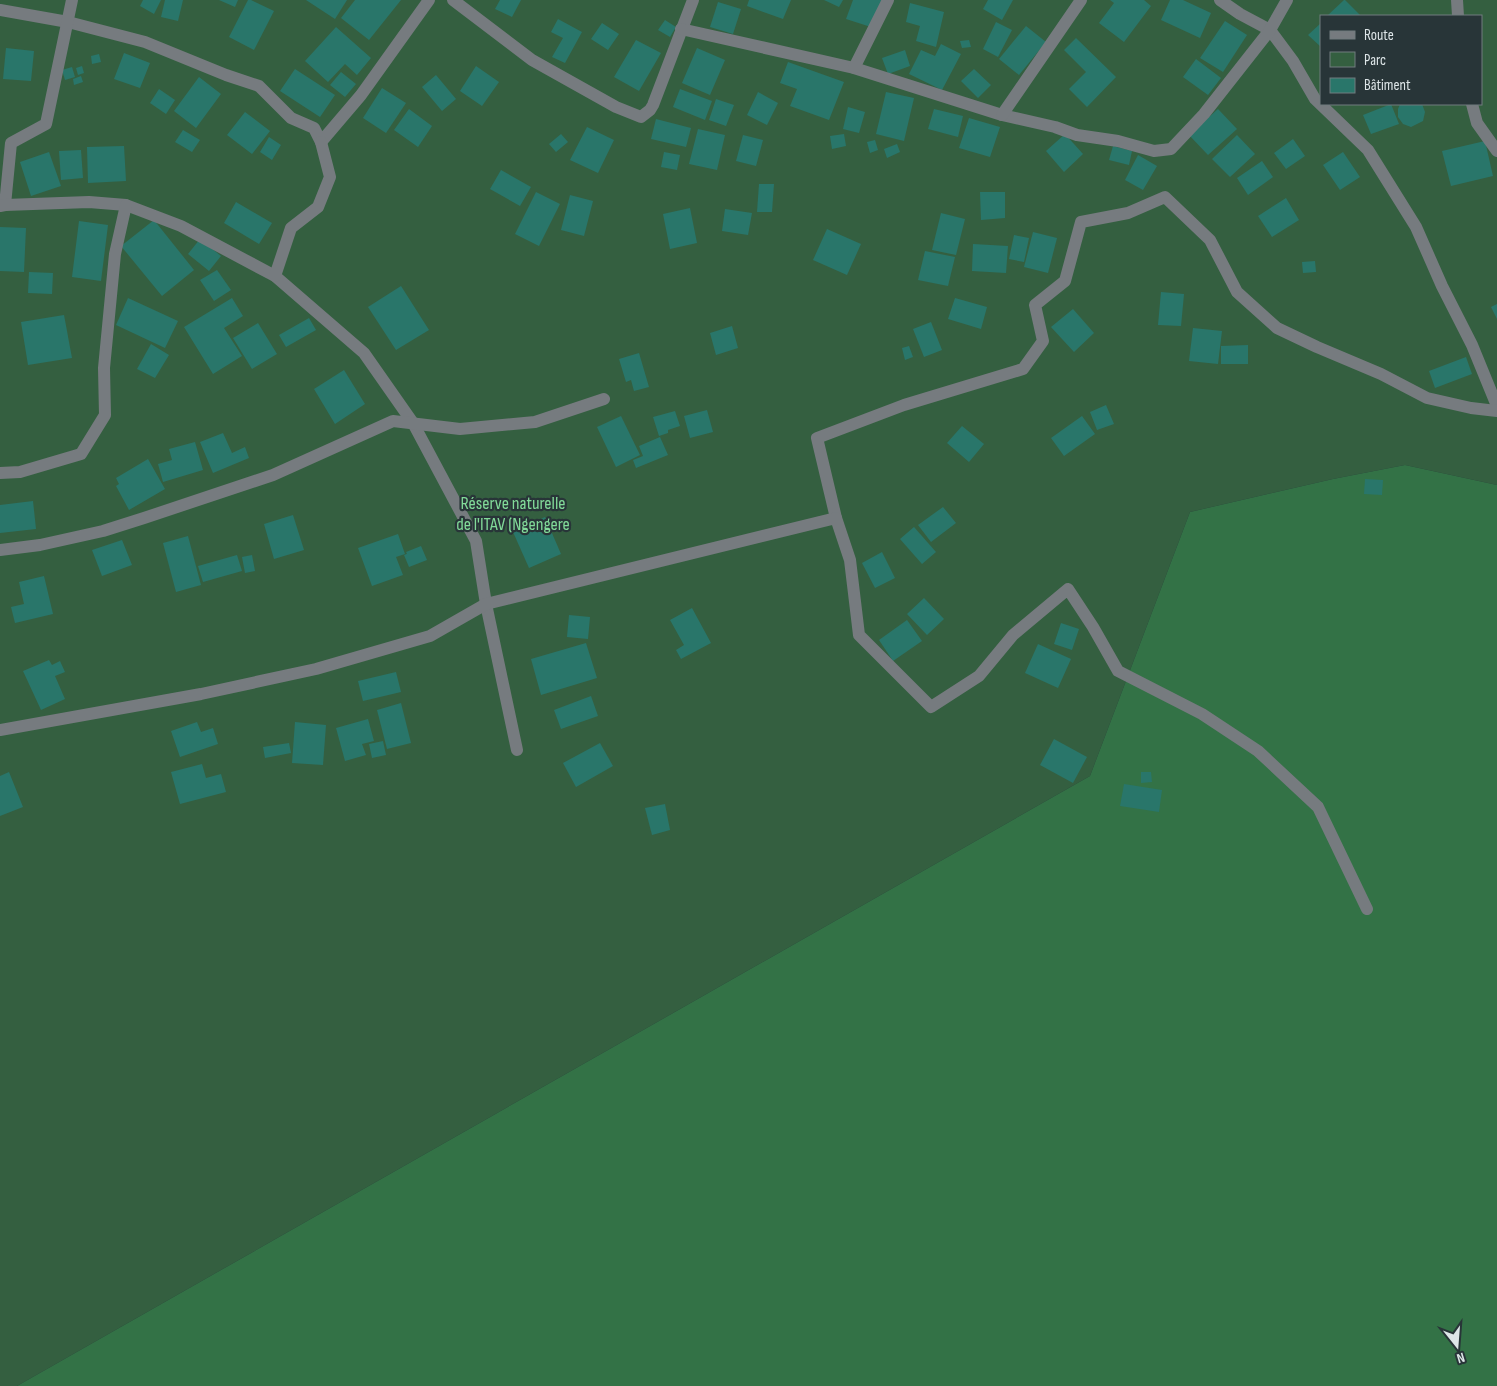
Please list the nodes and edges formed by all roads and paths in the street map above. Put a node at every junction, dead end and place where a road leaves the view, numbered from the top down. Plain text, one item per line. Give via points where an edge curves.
1 (72, 0) edge
2 (429, 0) edge
3 (453, 0) edge
4 (693, 0) edge
5 (888, 0) edge
6 (1081, 0) edge
7 (1220, 0) edge
8 (1287, 0) edge
9 (1457, 0) edge
10 (0, 10) edge
11 (1458, 15) edge
12 (68, 22) junction
13 (681, 29) junction
14 (1270, 30) junction
15 (854, 68) junction
16 (1320, 104) edge
17 (1321, 105) edge
18 (1472, 105) edge
19 (1002, 115) junction
20 (321, 142) junction
21 (1497, 151) edge
22 (2, 205) edge
23 (126, 205) junction
24 (275, 276) junction
25 (604, 399) dead end
26 (1497, 406) edge
27 (1497, 411) edge
28 (413, 424) junction
29 (0, 473) edge
30 (836, 518) junction
31 (0, 550) edge
32 (486, 604) junction
33 (0, 730) edge
34 (516, 750) dead end
35 (1366, 909) dead end

1 - 12 street
2 - 20 street via 361,95
3 - 13 street via 532,60 616,107 641,117 653,105
4 - 13 street
5 - 15 street
6 - 19 street
7 - 14 street
8 - 14 street
9 - 11 street
10 - 12 street
12 - 20 street via 145,42 259,86 291,118 314,128
12 - 22 street via 46,124 11,143
13 - 15 street
14 - 16 street
14 - 19 street via 1172,149 1154,151
15 - 19 street
17 - 26 street via 1368,150 1416,227
18 - 21 street via 1477,123
20 - 24 street via 330,177 318,207 291,228
22 - 23 street via 89,202
23 - 24 street via 181,226
23 - 29 street via 115,254 104,368 105,415 81,454 20,472
24 - 28 street via 364,353
25 - 28 street via 535,422 460,429
27 - 30 street via 1427,398 1382,374 1277,328 1237,292 1210,240 1165,197 1128,214 1081,222 1065,281 1035,305 1043,341 1023,369 904,405 816,438
28 - 31 street via 393,421 273,475 112,528 40,545
28 - 32 street via 476,541
30 - 32 street
30 - 35 street via 850,560 859,636 931,707 979,676 1014,635 1068,589 1118,672 1202,714 1258,751 1318,807
32 - 33 street via 430,636 316,670
32 - 34 street

